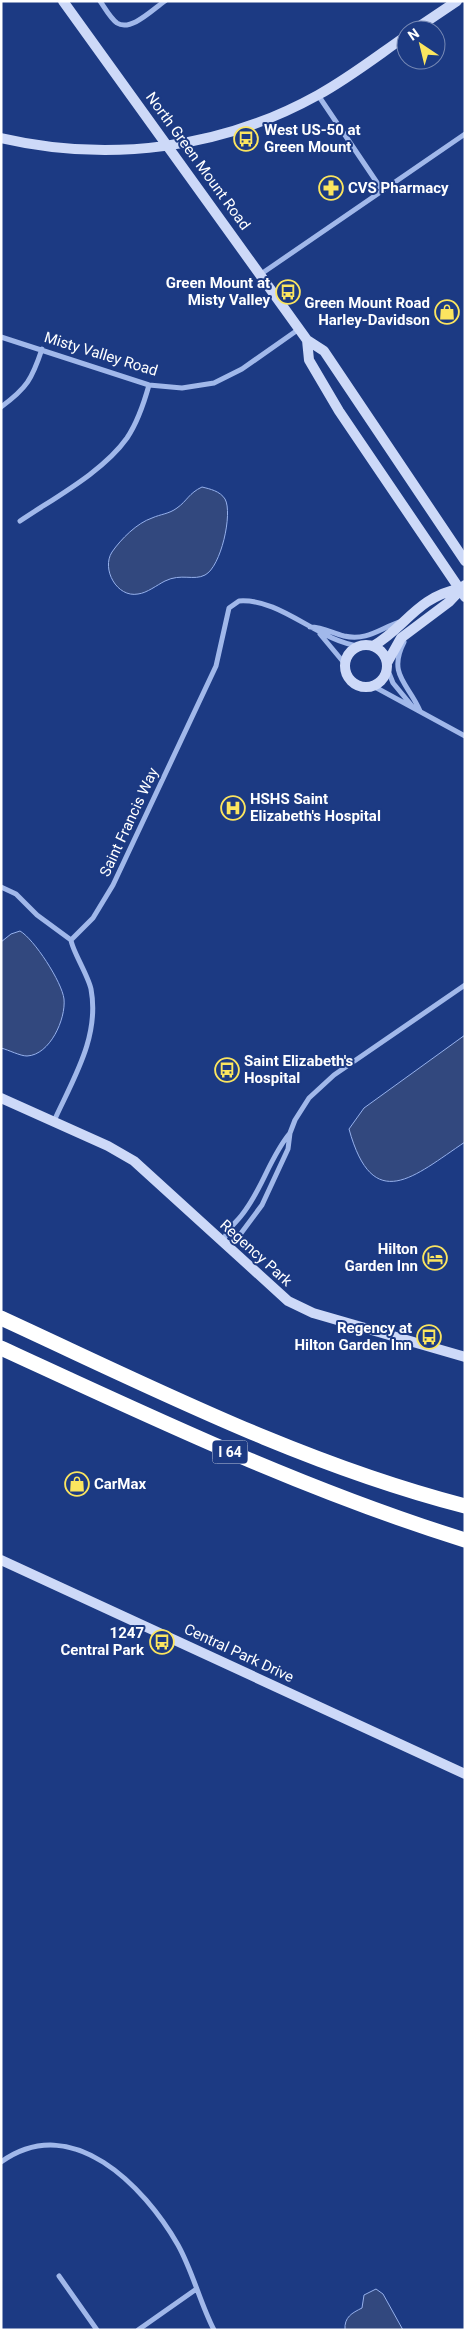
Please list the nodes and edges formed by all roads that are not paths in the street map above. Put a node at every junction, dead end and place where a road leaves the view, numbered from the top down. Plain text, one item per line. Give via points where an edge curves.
1 (63, 1) edge
2 (100, 1) edge
3 (165, 1) edge
4 (456, 1) edge
5 (428, 20) edge
6 (396, 43) edge
7 (318, 95) junction
8 (465, 134) edge
9 (1, 138) edge
10 (169, 146) junction
11 (382, 190) junction
12 (261, 274) junction
13 (298, 329) junction
14 (1, 338) edge
15 (307, 340) junction
16 (42, 349) junction
17 (149, 385) junction
18 (1, 407) edge
19 (20, 521) dead end
20 (465, 561) edge
21 (463, 590) edge
22 (402, 621) junction
23 (309, 627) junction
24 (411, 629) junction
25 (320, 634) junction
26 (359, 646) junction
27 (373, 646) junction
28 (345, 664) junction
29 (387, 666) junction
30 (373, 686) junction
31 (413, 707) junction
32 (421, 711) junction
33 (465, 736) edge
34 (2, 887) edge
35 (71, 940) junction
36 (465, 985) edge
37 (1, 1098) edge
38 (54, 1120) junction
39 (290, 1132) junction
40 (224, 1245) junction
41 (1, 1318) edge
42 (1, 1348) edge
43 (465, 1357) edge
44 (465, 1506) edge
45 (465, 1540) edge
46 (1, 1560) edge
47 (465, 1774) edge
48 (1, 2162) edge
49 (59, 2276) dead end
50 (195, 2290) junction
51 (97, 2330) edge
52 (138, 2330) edge
53 (214, 2330) edge

1 - 10 street, North Green Mount Road
2 - 3 street via 115,22 123,26 131,25
4 - 5 street
6 - 7 street
7 - 10 street via 246,128
7 - 11 street
8 - 11 street
9 - 10 street via 61,149 97,151
10 - 12 street, North Green Mount Road
11 - 12 street
12 - 13 street, North Green Mount Road
13 - 15 street, North Green Mount Road
13 - 17 street, Misty Valley Road via 242,369 214,383 182,388
14 - 16 street, Misty Valley Road
15 - 20 street, North Green Mount Road via 324,351
15 - 21 street, North Green Mount Road via 309,360 339,411
16 - 17 street, Misty Valley Road
16 - 18 street via 36,369 24,389
17 - 19 street via 143,406 127,438 102,464
21 - 22 street via 442,592
21 - 24 street
22 - 23 street, Saint Francis Way via 365,637 346,637 322,627
22 - 27 street
23 - 25 street, Saint Francis Way
23 - 35 street, Saint Francis Way via 287,614 254,602 236,602 229,608 216,666 112,888 93,918
24 - 29 street via 396,644
24 - 32 street via 400,650 398,671 404,687
25 - 26 street, Saint Francis Way
25 - 28 street, Saint Francis Way
26 - 27 street
26 - 28 street via 348,655
27 - 29 street via 384,654
28 - 30 street via 346,673 355,684
29 - 30 street via 384,677
29 - 31 street via 393,683
30 - 31 street
31 - 32 street
32 - 33 street
34 - 35 street via 16,894 37,915
35 - 38 street via 91,989 93,1017 88,1044
36 - 39 street via 320,1086 300,1110
37 - 38 street, Regency Park
38 - 40 street, Regency Park via 134,1161
39 - 40 street via 279,1145 251,1202 226,1234
39 - 40 street via 288,1149 262,1205 245,1230 230,1244
40 - 43 street, Regency Park via 272,1290 298,1307
41 - 44 highway, I 64 via 292,1450 411,1492
42 - 45 highway, I 64 via 240,1457 361,1505
46 - 47 street, Central Park Drive
48 - 50 street via 46,2145 64,2145 104,2161 138,2192 167,2228 179,2246
49 - 51 street
50 - 52 street
50 - 53 street

